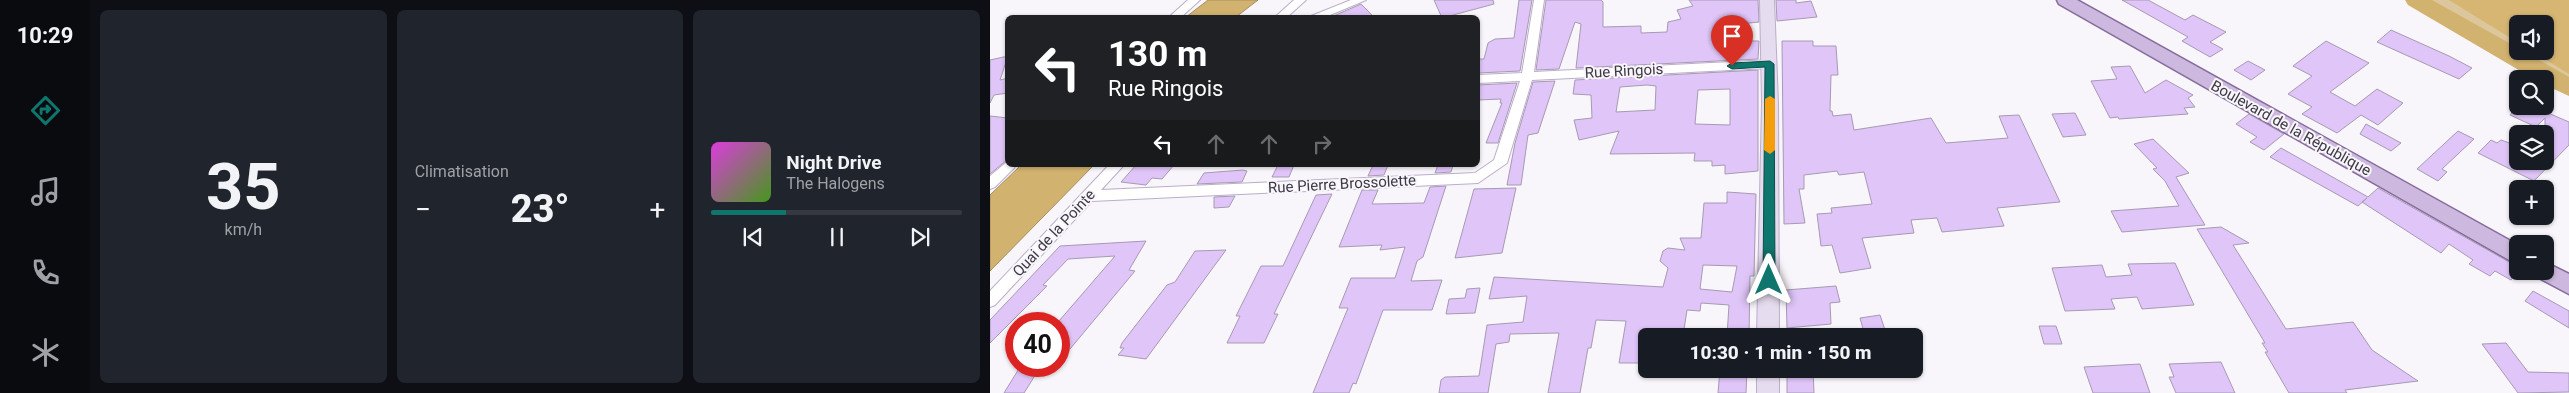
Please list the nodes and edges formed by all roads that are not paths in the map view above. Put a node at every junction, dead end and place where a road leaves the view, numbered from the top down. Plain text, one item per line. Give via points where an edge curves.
1 (1195, 0) edge
2 (1301, 0) edge
3 (1361, 0) edge
4 (1539, 0) edge
5 (1767, 0) edge
6 (2065, 0) edge
7 (2079, 0) edge
8 (1177, 15) edge
9 (1283, 15) edge
10 (1319, 15) edge
11 (1770, 64) junction
12 (1527, 76) junction
13 (1480, 79) edge
14 (1007, 167) edge
15 (1116, 167) edge
16 (990, 184) edge
17 (1088, 196) junction
18 (2509, 240) edge
19 (2509, 251) edge
20 (2554, 266) edge
21 (2569, 274) edge
22 (2554, 276) edge
23 (2569, 285) edge
24 (990, 301) edge
25 (1768, 328) edge
26 (1768, 378) edge
27 (1768, 393) edge

1 - 8 street
2 - 9 street
3 - 10 street
4 - 12 street, Rue Pierre Brossolette
5 - 11 street
6 - 19 main road, Boulevard de la République
7 - 18 main road, Boulevard de la République
11 - 12 street, Rue Ringois
11 - 25 street
12 - 13 street, Rue Ringois
12 - 17 street, Rue Pierre Brossolette via 1500,163 1478,178
14 - 16 street
15 - 17 street, Quai de la Pointe
17 - 24 street, Quai de la Pointe
20 - 21 main road
22 - 23 main road
26 - 27 street

